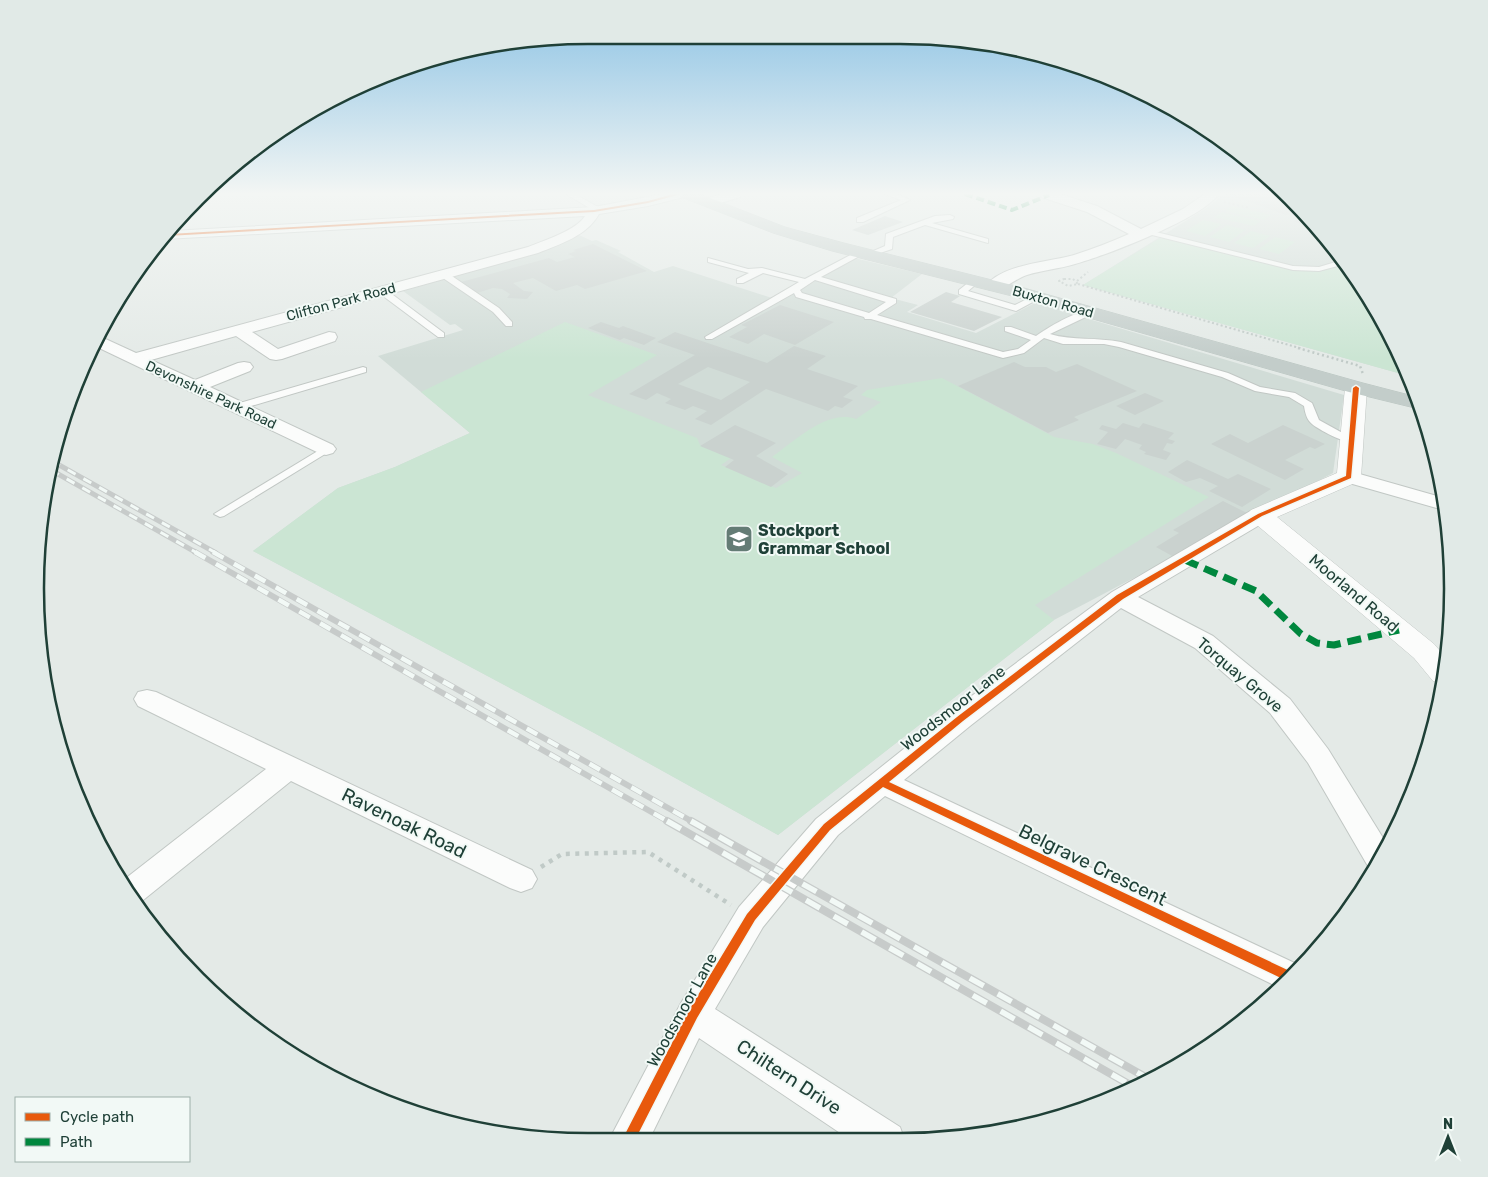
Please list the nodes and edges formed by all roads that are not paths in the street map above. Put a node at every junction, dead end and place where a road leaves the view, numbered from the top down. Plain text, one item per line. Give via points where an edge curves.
1 (536, 249) edge
2 (847, 249) edge
3 (882, 249) edge
4 (1109, 249) edge
5 (1212, 249) edge
6 (865, 254) junction
7 (711, 260) dead end
8 (1336, 262) edge
9 (1050, 265) junction
10 (762, 270) junction
11 (443, 274) junction
12 (811, 280) junction
13 (740, 281) dead end
14 (976, 281) junction
15 (994, 286) junction
16 (796, 290) junction
17 (382, 291) junction
18 (1018, 292) junction
19 (1038, 297) junction
20 (1089, 312) junction
21 (868, 316) junction
22 (509, 324) dead end
23 (1008, 329) dead end
24 (238, 330) junction
25 (441, 335) dead end
26 (329, 337) dead end
27 (708, 337) dead end
28 (1041, 338) junction
29 (102, 343) edge
30 (134, 358) junction
31 (244, 367) dead end
32 (363, 370) dead end
33 (195, 387) junction
34 (1364, 390) junction
35 (1411, 401) edge
36 (237, 407) junction
37 (1352, 441) junction
38 (326, 449) joint
39 (1349, 477) junction
40 (1438, 503) edge
41 (220, 514) dead end
42 (1260, 515) junction
43 (1120, 597) junction
44 (1439, 668) edge
45 (147, 699) dead end
46 (288, 767) junction
47 (881, 782) junction
48 (1376, 852) edge
49 (521, 880) road end
50 (135, 890) edge
51 (1285, 974) edge
52 (693, 1014) junction
53 (632, 1133) edge
54 (874, 1133) edge

1 - 11 street, Clifton Park Road
2 - 6 highway, Buxton Road
3 - 6 lane
4 - 9 street
5 - 8 lane via 1293,268 1319,269
6 - 12 lane
6 - 14 highway, Buxton Road
7 - 10 lane via 748,271
9 - 15 street via 1023,270
9 - 18 street via 1036,271
10 - 12 lane
10 - 13 lane
11 - 17 street, Clifton Park Road
11 - 22 lane via 496,310
12 - 16 lane
12 - 21 lane via 893,301
14 - 15 highway, Buxton Road
14 - 19 lane via 962,292 1016,308
15 - 18 highway, Buxton Road
16 - 21 lane via 798,295 809,299
16 - 27 lane
17 - 24 street, Clifton Park Road
17 - 25 lane
18 - 19 highway, Buxton Road
19 - 20 highway, Buxton Road
20 - 28 lane
20 - 34 highway, Buxton Road
21 - 28 lane via 1003,355 1024,351
23 - 28 lane
24 - 26 street via 268,358
24 - 30 street, Clifton Park Road
28 - 37 lane via 1104,341 1226,375 1258,389 1292,395 1309,404 1315,422
29 - 30 street, Devonshire Park Road
30 - 33 street, Devonshire Park Road
31 - 33 street
32 - 36 lane
33 - 36 street, Devonshire Park Road
34 - 35 highway, Buxton Road
34 - 37 street
36 - 38 street, Devonshire Park Road
37 - 39 street
38 - 41 lane
39 - 40 street
39 - 42 street, Woodsmoor Lane
42 - 43 street, Woodsmoor Lane
42 - 44 street, Moorland Road via 1424,651
43 - 47 street, Woodsmoor Lane
43 - 48 street, Torquay Grove via 1204,642 1280,706 1318,756
45 - 46 street, Ravenoak Road
46 - 49 street, Ravenoak Road
46 - 50 street
47 - 51 street, Belgrave Crescent
47 - 52 street, Woodsmoor Lane via 827,827 750,917
52 - 53 street, Woodsmoor Lane
52 - 54 street, Chiltern Drive

